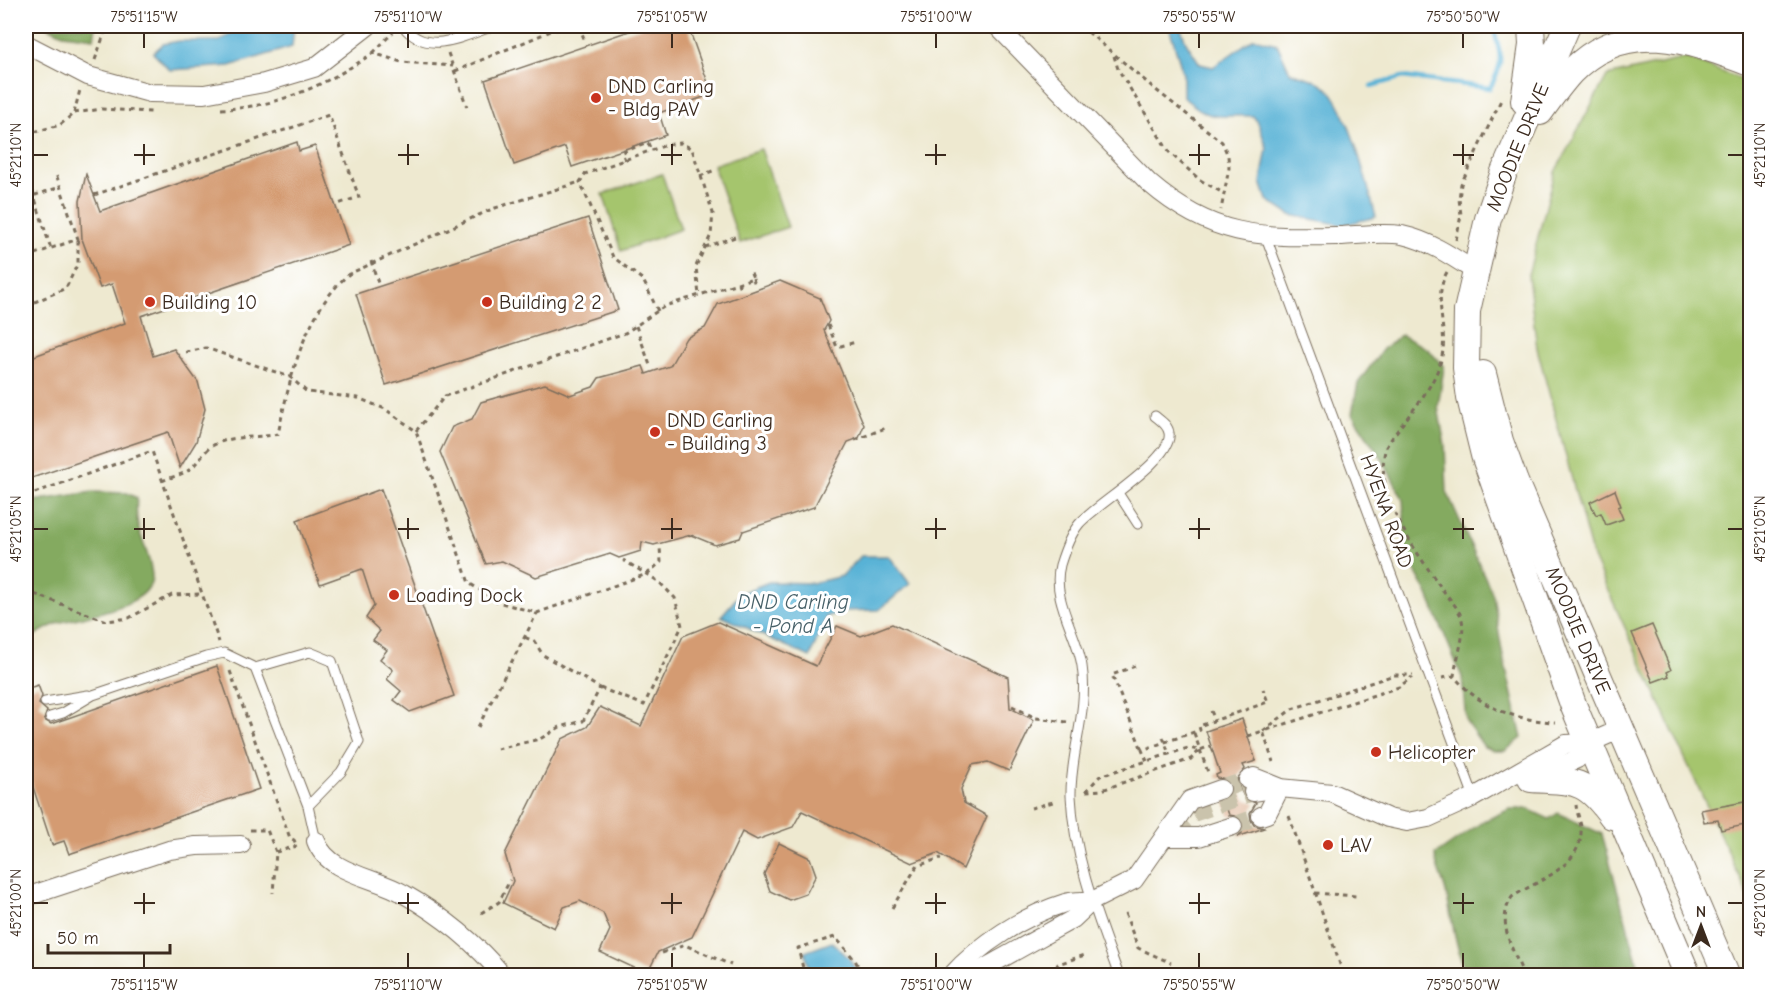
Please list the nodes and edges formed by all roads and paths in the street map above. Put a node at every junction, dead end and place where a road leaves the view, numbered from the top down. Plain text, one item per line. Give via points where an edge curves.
1 (108, 26) edge
2 (142, 26) edge
3 (147, 26) edge
4 (195, 26) edge
5 (368, 26) edge
6 (401, 26) edge
7 (494, 26) edge
8 (563, 26) edge
9 (579, 26) edge
10 (997, 26) edge
11 (1081, 26) edge
12 (1531, 26) edge
13 (1567, 26) edge
14 (1710, 26) edge
15 (107, 31) junction
16 (585, 41) dead end
17 (444, 42) junction
18 (1750, 43) edge
19 (26, 44) edge
20 (373, 53) dead end
21 (1114, 54) junction
22 (1750, 63) edge
23 (456, 71) junction
24 (88, 76) junction
25 (1505, 92) dead end
26 (467, 107) dead end
27 (74, 113) dead end
28 (34, 131) dead end
29 (26, 134) edge
30 (1515, 146) junction
31 (651, 150) junction
32 (625, 160) junction
33 (715, 170) dead end
34 (56, 174) dead end
35 (700, 176) junction
36 (580, 182) junction
37 (30, 183) dead end
38 (60, 187) junction
39 (1225, 194) junction
40 (33, 195) junction
41 (94, 195) dead end
42 (26, 198) edge
43 (335, 205) dead end
44 (1216, 226) junction
45 (738, 236) dead end
46 (1266, 237) junction
47 (78, 239) junction
48 (705, 247) junction
49 (51, 249) junction
50 (26, 257) edge
51 (1453, 257) junction
52 (371, 261) junction
53 (750, 270) dead end
54 (1476, 272) junction
55 (753, 278) junction
56 (738, 283) junction
57 (379, 286) dead end
58 (755, 286) dead end
59 (741, 291) dead end
60 (699, 296) junction
61 (26, 306) edge
62 (658, 311) junction
63 (828, 325) dead end
64 (636, 326) junction
65 (856, 342) dead end
66 (186, 352) dead end
67 (651, 368) dead end
68 (290, 377) junction
69 (1155, 416) dead end
70 (888, 427) dead end
71 (416, 431) junction
72 (855, 440) dead end
73 (162, 481) junction
74 (1118, 493) junction
75 (26, 496) edge
76 (1138, 524) dead end
77 (660, 547) dead end
78 (623, 560) dead end
79 (647, 574) junction
80 (26, 591) edge
81 (202, 594) junction
82 (537, 613) junction
83 (524, 637) junction
84 (224, 653) junction
85 (1135, 666) dead end
86 (255, 668) junction
87 (1454, 676) junction
88 (1443, 679) dead end
89 (600, 688) junction
90 (1263, 689) dead end
91 (93, 695) junction
92 (45, 702) dead end
93 (1012, 706) dead end
94 (1211, 711) dead end
95 (50, 717) dead end
96 (1215, 720) junction
97 (1555, 722) dead end
98 (1081, 724) junction
99 (478, 727) dead end
100 (1621, 729) junction
101 (1263, 731) junction
102 (1194, 732) junction
103 (1248, 736) dead end
104 (1163, 737) dead end
105 (1165, 742) junction
106 (1589, 742) junction
107 (1211, 746) dead end
108 (497, 749) dead end
109 (1142, 750) junction
110 (1200, 750) junction
111 (1169, 754) junction
112 (1147, 761) junction
113 (1273, 762) dead end
114 (1531, 779) junction
115 (1216, 786) joint
116 (1280, 788) junction
117 (1474, 797) junction
118 (1057, 801) dead end
119 (1577, 801) dead end
120 (309, 806) junction
121 (1030, 808) dead end
122 (1289, 816) dead end
123 (1231, 820) tunnel mouth
124 (1167, 837) junction
125 (245, 838) joint
126 (316, 841) junction
127 (1633, 845) junction
128 (297, 846) junction
129 (276, 852) junction
130 (941, 858) dead end
131 (510, 880) dead end
132 (273, 893) dead end
133 (1316, 893) junction
134 (1357, 896) dead end
135 (26, 897) edge
136 (1092, 901) junction
137 (892, 908) dead end
138 (481, 913) dead end
139 (1125, 913) dead end
140 (662, 953) dead end
141 (1085, 955) dead end
142 (1171, 963) dead end
143 (731, 965) dead end
144 (503, 975) edge
145 (805, 975) edge
146 (863, 975) edge
147 (951, 975) edge
148 (970, 975) edge
149 (1052, 975) edge
150 (1119, 975) edge
151 (1344, 975) edge
152 (1524, 975) edge
153 (1688, 975) edge
154 (1727, 975) edge

1 - 15 path
2 - 15 path
3 - 4 path
5 - 24 street via 314,68 264,83 204,94 150,93
6 - 17 lane via 422,41
6 - 20 path
7 - 17 lane
8 - 23 path
9 - 16 path
10 - 44 street via 1149,183 1183,209
11 - 21 path
12 - 30 main road via 1530,66
13 - 30 main road, MOODIE DRIVE
14 - 18 main road
15 - 24 path
17 - 23 path
19 - 24 street
21 - 39 path via 1118,69 1169,152 1200,180
21 - 39 path via 1222,142 1228,156
22 - 30 main road via 1692,41 1658,37 1602,48 1571,72
23 - 26 path
24 - 27 path
25 - 51 path via 1461,184 1461,215
28 - 29 path
30 - 54 main road, MOODIE DRIVE via 1494,198
31 - 32 path
31 - 32 path via 648,143 622,152
31 - 35 path via 681,143 692,149
32 - 36 path via 585,174
33 - 35 path
34 - 38 path
35 - 48 path via 713,213 711,235
36 - 52 path via 492,209
36 - 62 path via 613,257 643,280
37 - 40 path
38 - 40 path
38 - 47 path
39 - 44 path
40 - 42 path
40 - 49 path
41 - 43 path via 329,115 359,197
44 - 46 street
45 - 48 path
46 - 51 street via 1400,235 1426,242
46 - 117 lane, HYENA ROAD
47 - 49 path
47 - 61 path via 78,262 66,288
48 - 60 path via 696,266
49 - 50 path
51 - 54 street
51 - 87 path via 1442,281 1439,301 1443,352 1434,379 1393,436 1383,459 1398,521 1461,616
52 - 57 path
52 - 68 path via 349,274 321,304
53 - 55 path
54 - 100 main road, MOODIE DRIVE via 1484,377 1500,441
54 - 106 main road, MOODIE DRIVE via 1467,311 1466,350 1477,431
55 - 56 path
55 - 58 path
56 - 59 path
56 - 60 path
60 - 62 path
62 - 64 path
63 - 65 path via 837,346
64 - 67 path
64 - 71 path via 445,396
66 - 68 path via 206,348
68 - 71 path via 307,392 358,398 385,408
68 - 73 path via 278,434 220,442 205,451 189,470
69 - 74 lane via 1167,426 1168,443
70 - 72 path
71 - 82 path via 469,583 498,602
73 - 75 path via 152,451
73 - 81 path
74 - 76 lane
74 - 98 lane via 1078,525 1059,568 1061,598 1082,665
77 - 79 path via 661,562
78 - 79 path
79 - 82 path
79 - 89 path via 675,598 682,626 644,705
80 - 81 path via 107,621 129,618 172,596
81 - 84 path
82 - 83 path
83 - 89 path via 534,641 543,655
83 - 99 path
84 - 86 lane
84 - 91 lane
84 - 128 path via 290,838
85 - 109 path via 1112,675
86 - 120 lane
86 - 120 lane via 310,652 332,661 359,742 341,772
87 - 88 path
87 - 97 path via 1480,700 1514,717
89 - 108 path via 583,721 540,739
90 - 96 path via 1268,702
91 - 92 lane
91 - 95 lane
93 - 98 path via 1036,718
94 - 96 path
96 - 102 path
98 - 136 lane via 1071,796 1078,852
100 - 106 street
100 - 154 main road, MOODIE DRIVE
101 - 101 path via 1399,687 1413,675 1394,675 1292,709
101 - 103 path
101 - 113 path
102 - 105 path
102 - 110 path
104 - 105 path
105 - 109 path
105 - 111 path
106 - 114 street via 1577,759
106 - 117 street via 1566,744
106 - 127 main road, MOODIE DRIVE
107 - 110 path
109 - 112 path
110 - 111 path via 1188,748
110 - 112 path via 1191,759 1102,790 1086,791 1100,776
110 - 115 path
111 - 112 path
114 - 117 street
114 - 127 main road via 1580,783 1598,796
115 - 124 street via 1190,800
116 - 116 street via 1254,777 1254,798
116 - 117 street via 1332,793 1388,819 1407,822 1428,818
118 - 121 path
119 - 152 path via 1581,836 1575,856 1512,897 1507,905 1506,931
120 - 126 lane
122 - 133 path
123 - 124 street
124 - 136 street via 1134,880
125 - 129 path via 267,830
125 - 135 street via 170,850
126 - 128 path
126 - 144 street via 327,860 403,893 448,923
127 - 153 main road, MOODIE DRIVE
128 - 129 path
129 - 132 path
130 - 137 path via 917,866
131 - 138 path via 499,902
133 - 134 path
133 - 151 path
136 - 147 street via 1066,902 1020,923 974,953
136 - 148 street via 1072,920
136 - 150 lane
139 - 142 path via 1138,948
140 - 143 path via 685,945
141 - 149 path via 1058,964
145 - 146 path via 798,948 835,937

